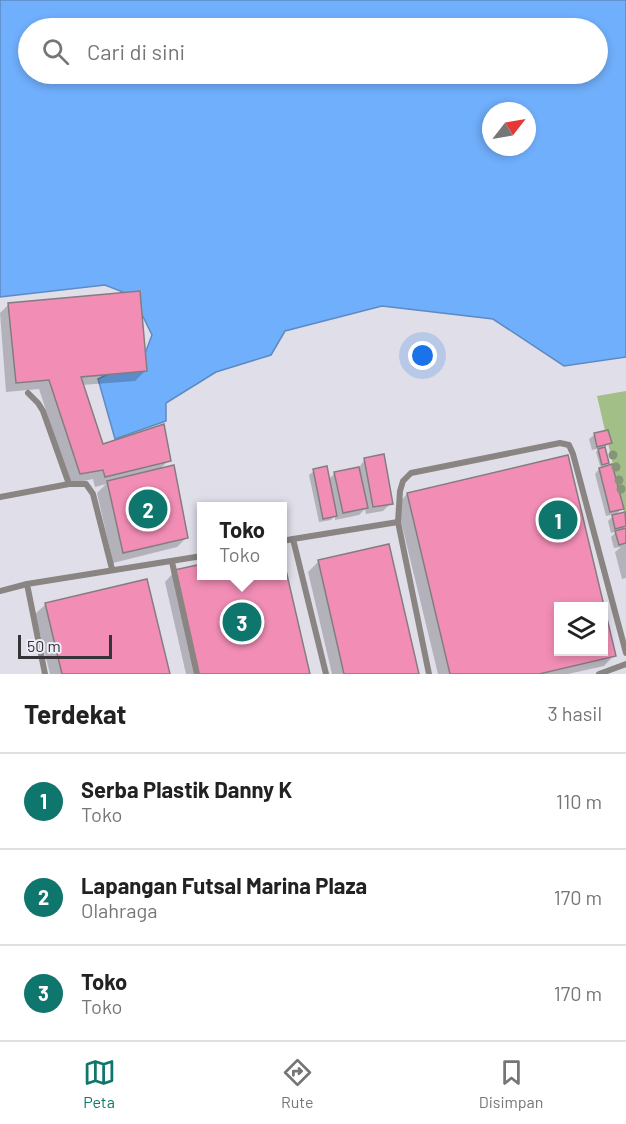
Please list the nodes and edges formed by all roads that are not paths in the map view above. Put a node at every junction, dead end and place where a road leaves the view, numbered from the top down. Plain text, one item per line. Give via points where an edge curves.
1 (28, 393) dead end
2 (69, 484) junction
3 (0, 497) edge
4 (398, 522) junction
5 (292, 539) junction
6 (287, 540) edge
7 (197, 557) edge
8 (172, 562) junction
9 (112, 569) junction
10 (27, 584) junction
11 (0, 591) edge
12 (626, 653) edge
13 (626, 664) edge
14 (45, 674) edge
15 (197, 674) edge
16 (326, 674) edge
17 (429, 674) edge
18 (599, 674) edge

1 - 2 lane via 43,411
2 - 3 lane
2 - 9 lane via 86,484 93,494
4 - 5 lane
4 - 12 lane via 400,491 411,473 560,443 569,445
4 - 17 lane
5 - 6 lane
5 - 16 lane
7 - 8 lane
8 - 9 lane
8 - 15 lane
9 - 10 lane
10 - 11 lane
10 - 14 lane
13 - 18 lane

